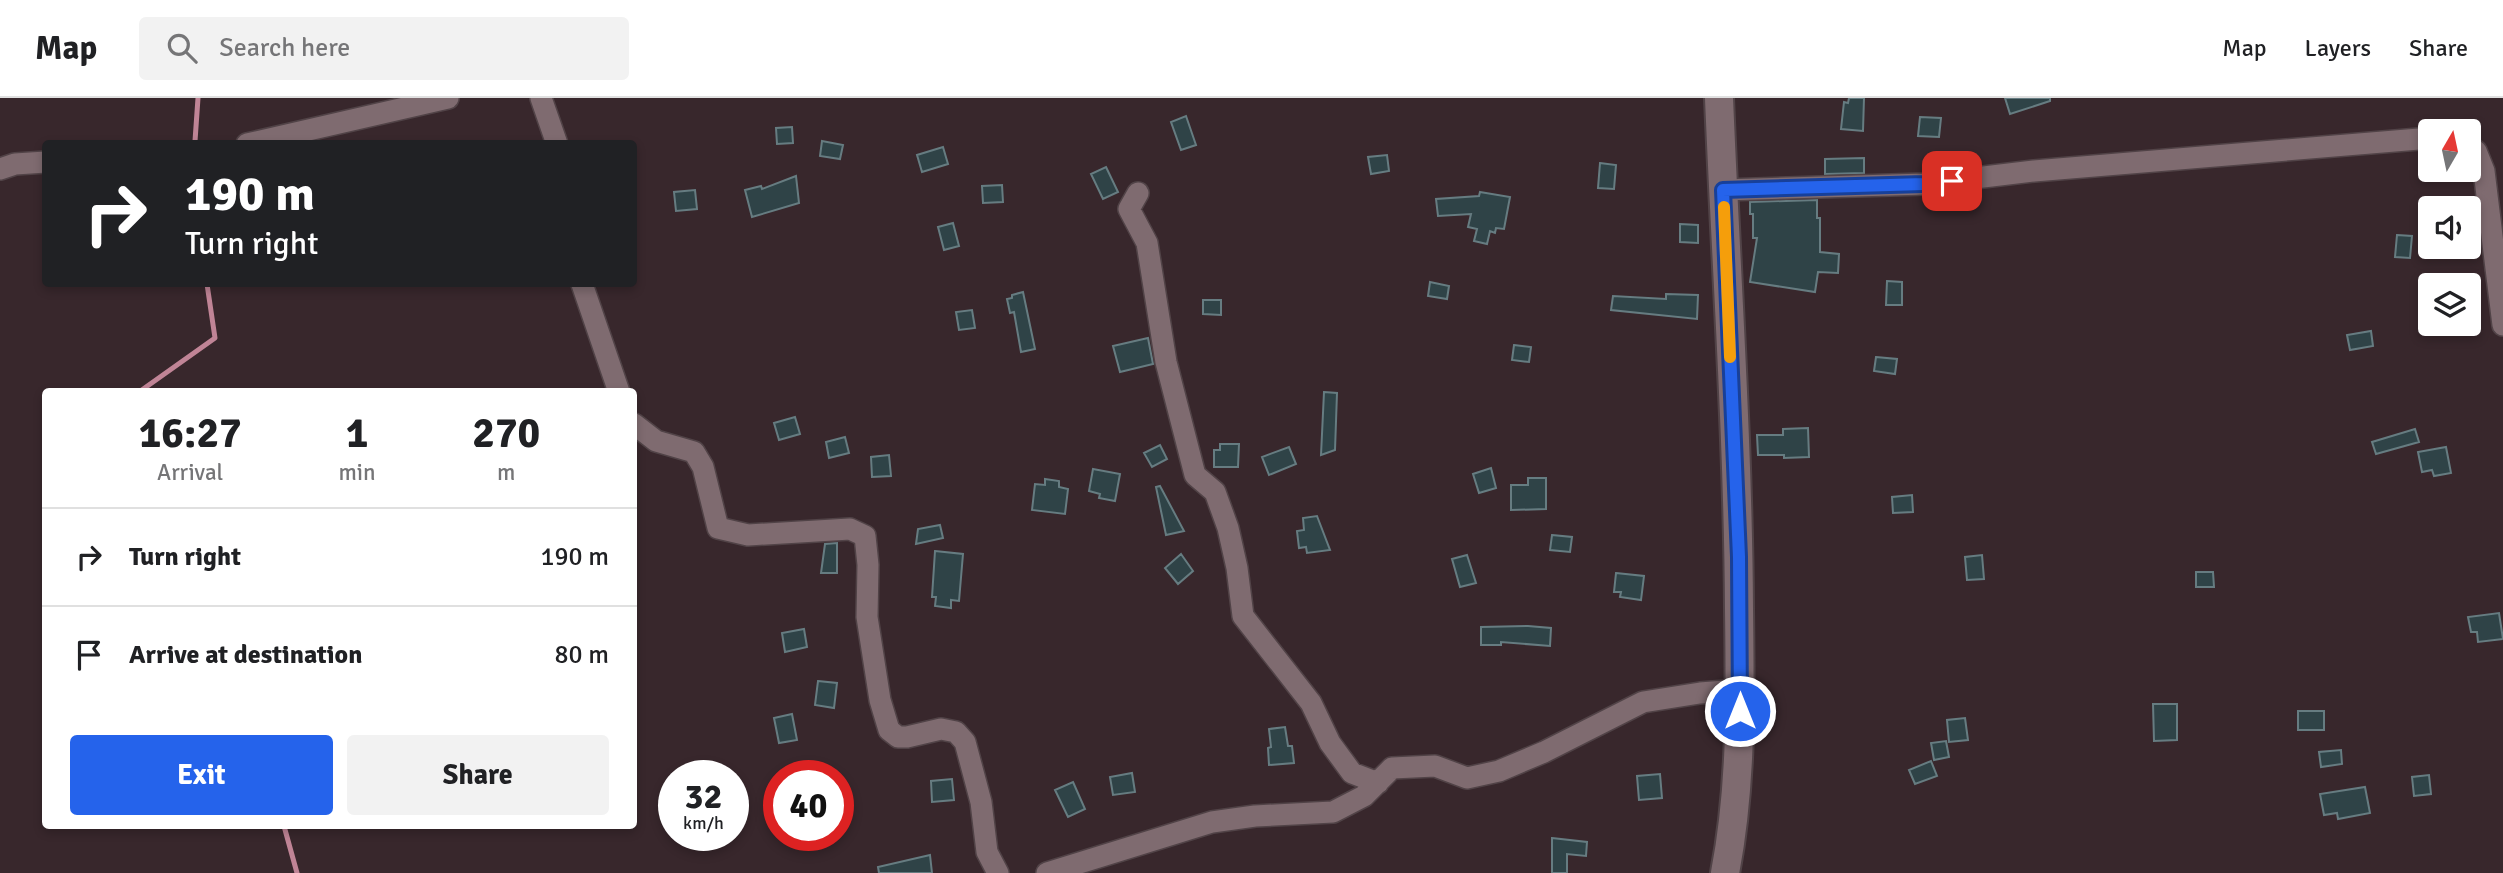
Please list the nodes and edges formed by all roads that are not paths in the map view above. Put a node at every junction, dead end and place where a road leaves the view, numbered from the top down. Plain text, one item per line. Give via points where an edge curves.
1 (449, 98) edge
2 (541, 98) edge
3 (1719, 98) edge
4 (2418, 139) edge
5 (265, 140) edge
6 (556, 140) edge
7 (42, 162) edge
8 (2482, 166) edge
9 (0, 169) edge
10 (1723, 190) junction
11 (1138, 192) dead end
12 (583, 287) edge
13 (2503, 325) edge
14 (618, 388) edge
15 (637, 427) edge
16 (1740, 690) junction
17 (1378, 783) junction
18 (998, 873) edge
19 (1047, 873) edge
20 (1725, 873) edge

1 - 5 street
2 - 6 street
3 - 10 street
4 - 10 street via 1924,184
7 - 9 street
8 - 13 street
10 - 16 street via 1739,557
11 - 17 street via 1129,209 1147,243 1166,362 1195,475 1215,492 1228,528 1243,616 1311,702 1330,743 1352,773
12 - 14 street
15 - 18 street via 656,441 694,452 703,467 718,528 748,535 850,529 865,536 867,617 889,730 907,737 941,729 956,732 965,741 981,802 987,852
16 - 17 street via 1643,702 1499,771 1467,778 1435,766 1392,768
16 - 20 street via 1734,828
17 - 19 street via 1333,812 1212,822

